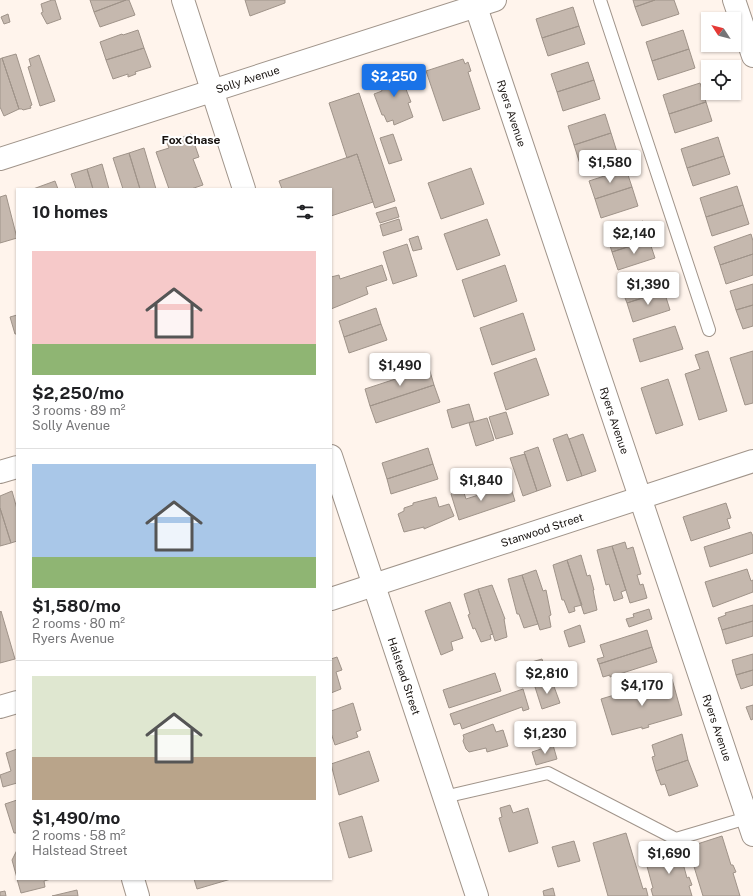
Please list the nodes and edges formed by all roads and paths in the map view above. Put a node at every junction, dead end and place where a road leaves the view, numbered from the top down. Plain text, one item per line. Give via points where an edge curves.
1 (183, 0) edge
2 (600, 0) edge
3 (734, 0) edge
4 (486, 3) edge
5 (753, 56) edge
6 (212, 90) junction
7 (0, 159) edge
8 (244, 188) edge
9 (709, 330) dead end
10 (332, 459) edge
11 (753, 461) edge
12 (16, 467) edge
13 (0, 472) edge
14 (641, 498) junction
15 (374, 585) junction
16 (332, 599) edge
17 (16, 702) edge
18 (0, 707) edge
19 (444, 797) junction
20 (750, 826) edge
21 (133, 880) edge
22 (138, 896) edge
23 (477, 896) edge

1 - 6 street
2 - 9 lane
3 - 5 street
4 - 6 street, Solly Avenue
4 - 14 street, Ryers Avenue
6 - 7 street, Solly Avenue
6 - 8 street
10 - 15 street, Halstead Street
11 - 14 street, Stanwood Street
12 - 13 street
14 - 15 street, Stanwood Street
14 - 20 street, Ryers Avenue
15 - 16 street, Stanwood Street
15 - 19 street, Halstead Street
17 - 18 street
19 - 20 lane via 548,773 676,839
19 - 23 street, Halstead Street
21 - 22 street

